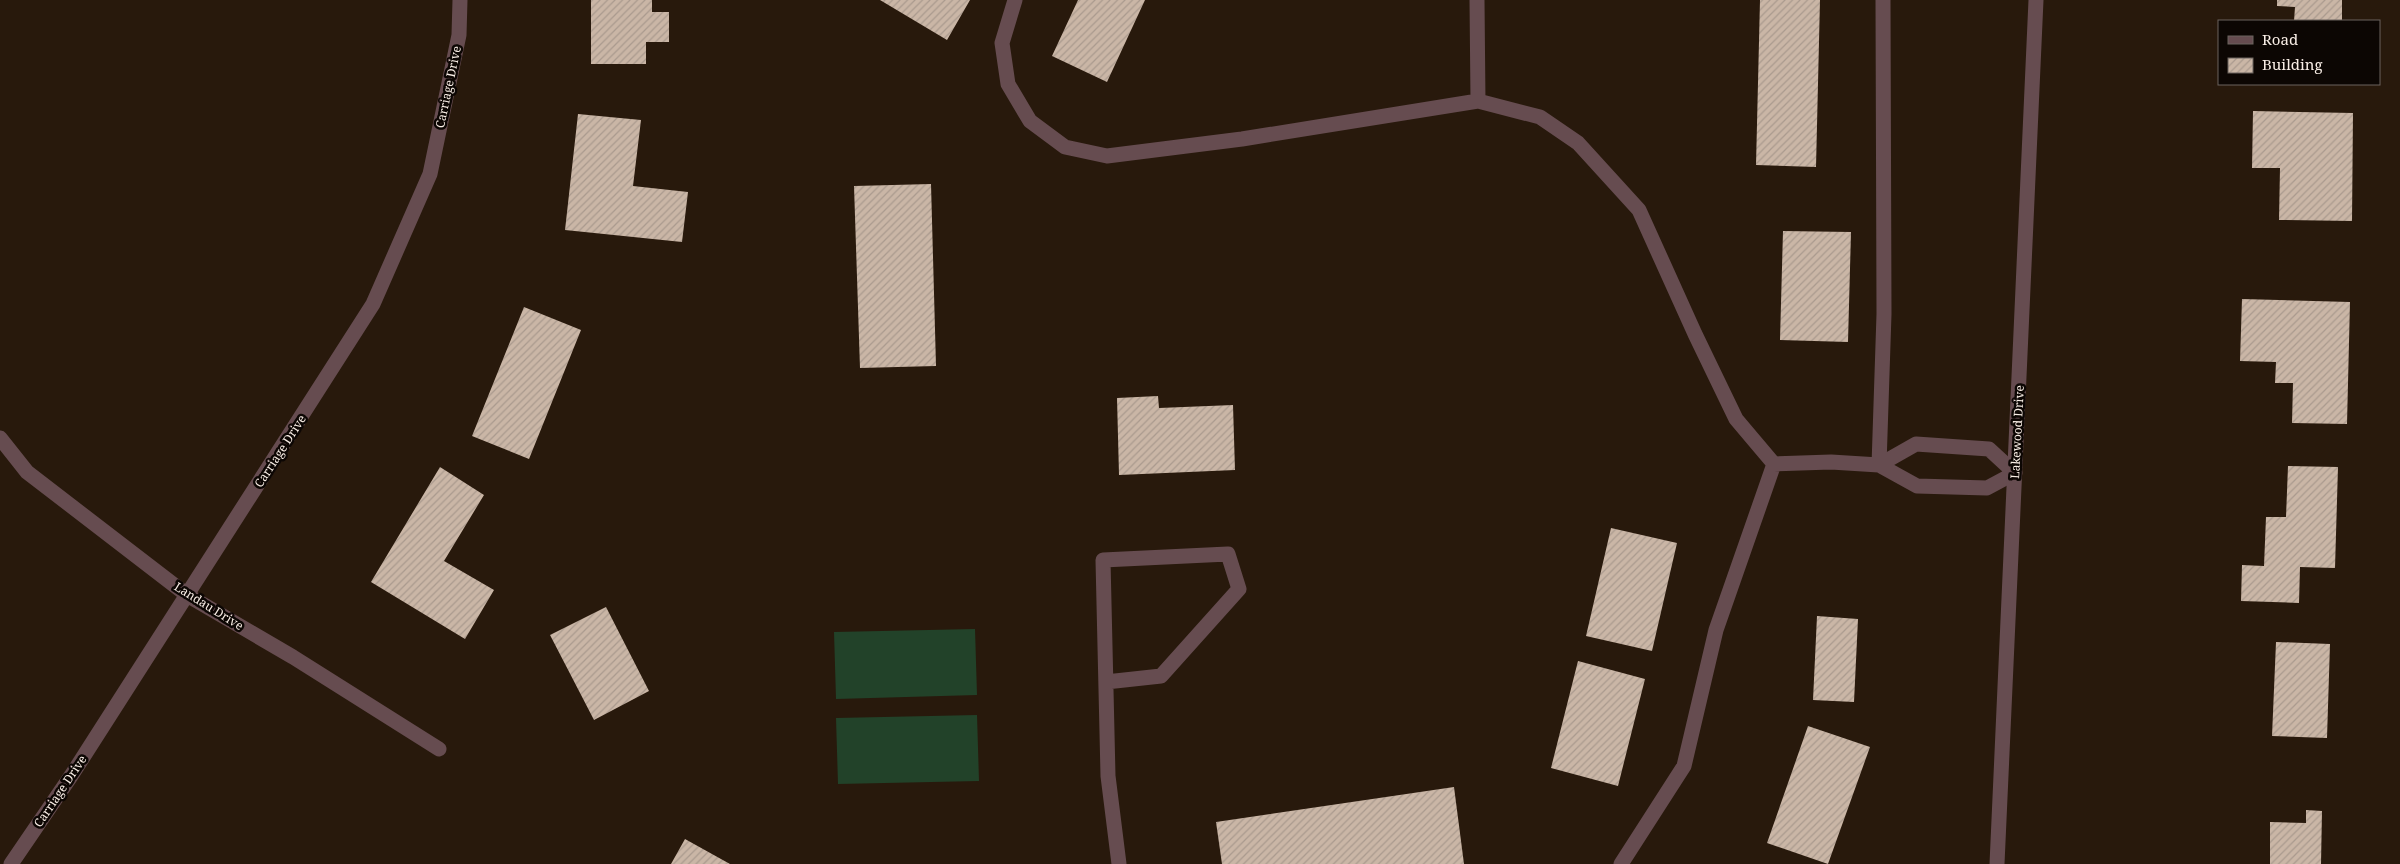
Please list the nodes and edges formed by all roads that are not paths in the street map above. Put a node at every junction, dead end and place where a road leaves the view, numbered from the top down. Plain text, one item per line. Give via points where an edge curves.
1 (460, 0) edge
2 (1015, 0) edge
3 (1477, 0) edge
4 (1883, 0) edge
5 (2036, 0) edge
6 (1478, 101) junction
7 (0, 438) edge
8 (1774, 464) junction
9 (1879, 465) junction
10 (2015, 473) junction
11 (187, 595) junction
12 (1106, 682) junction
13 (439, 750) dead end
14 (11, 864) edge
15 (1119, 864) edge
16 (1621, 864) edge
17 (1997, 864) edge

1 - 11 street, Carriage Drive via 459,35 430,174 373,304
2 - 6 street via 1002,43 1008,84 1030,121 1065,146 1107,156 1242,139
3 - 6 street
4 - 9 street via 1884,314
5 - 10 street, Lakewood Drive
6 - 8 street via 1540,117 1578,143 1639,210 1736,419
7 - 11 street, Landau Drive via 27,472
8 - 9 street via 1831,462
8 - 16 street via 1716,630 1684,766
9 - 10 street via 1917,486 1987,488
9 - 10 street via 1916,444 1989,448
10 - 17 street, Lakewood Drive
11 - 13 street, Landau Drive via 293,657
11 - 14 street, Carriage Drive
12 - 12 street via 1103,560 1228,554 1239,589 1161,676
12 - 15 street via 1108,776

